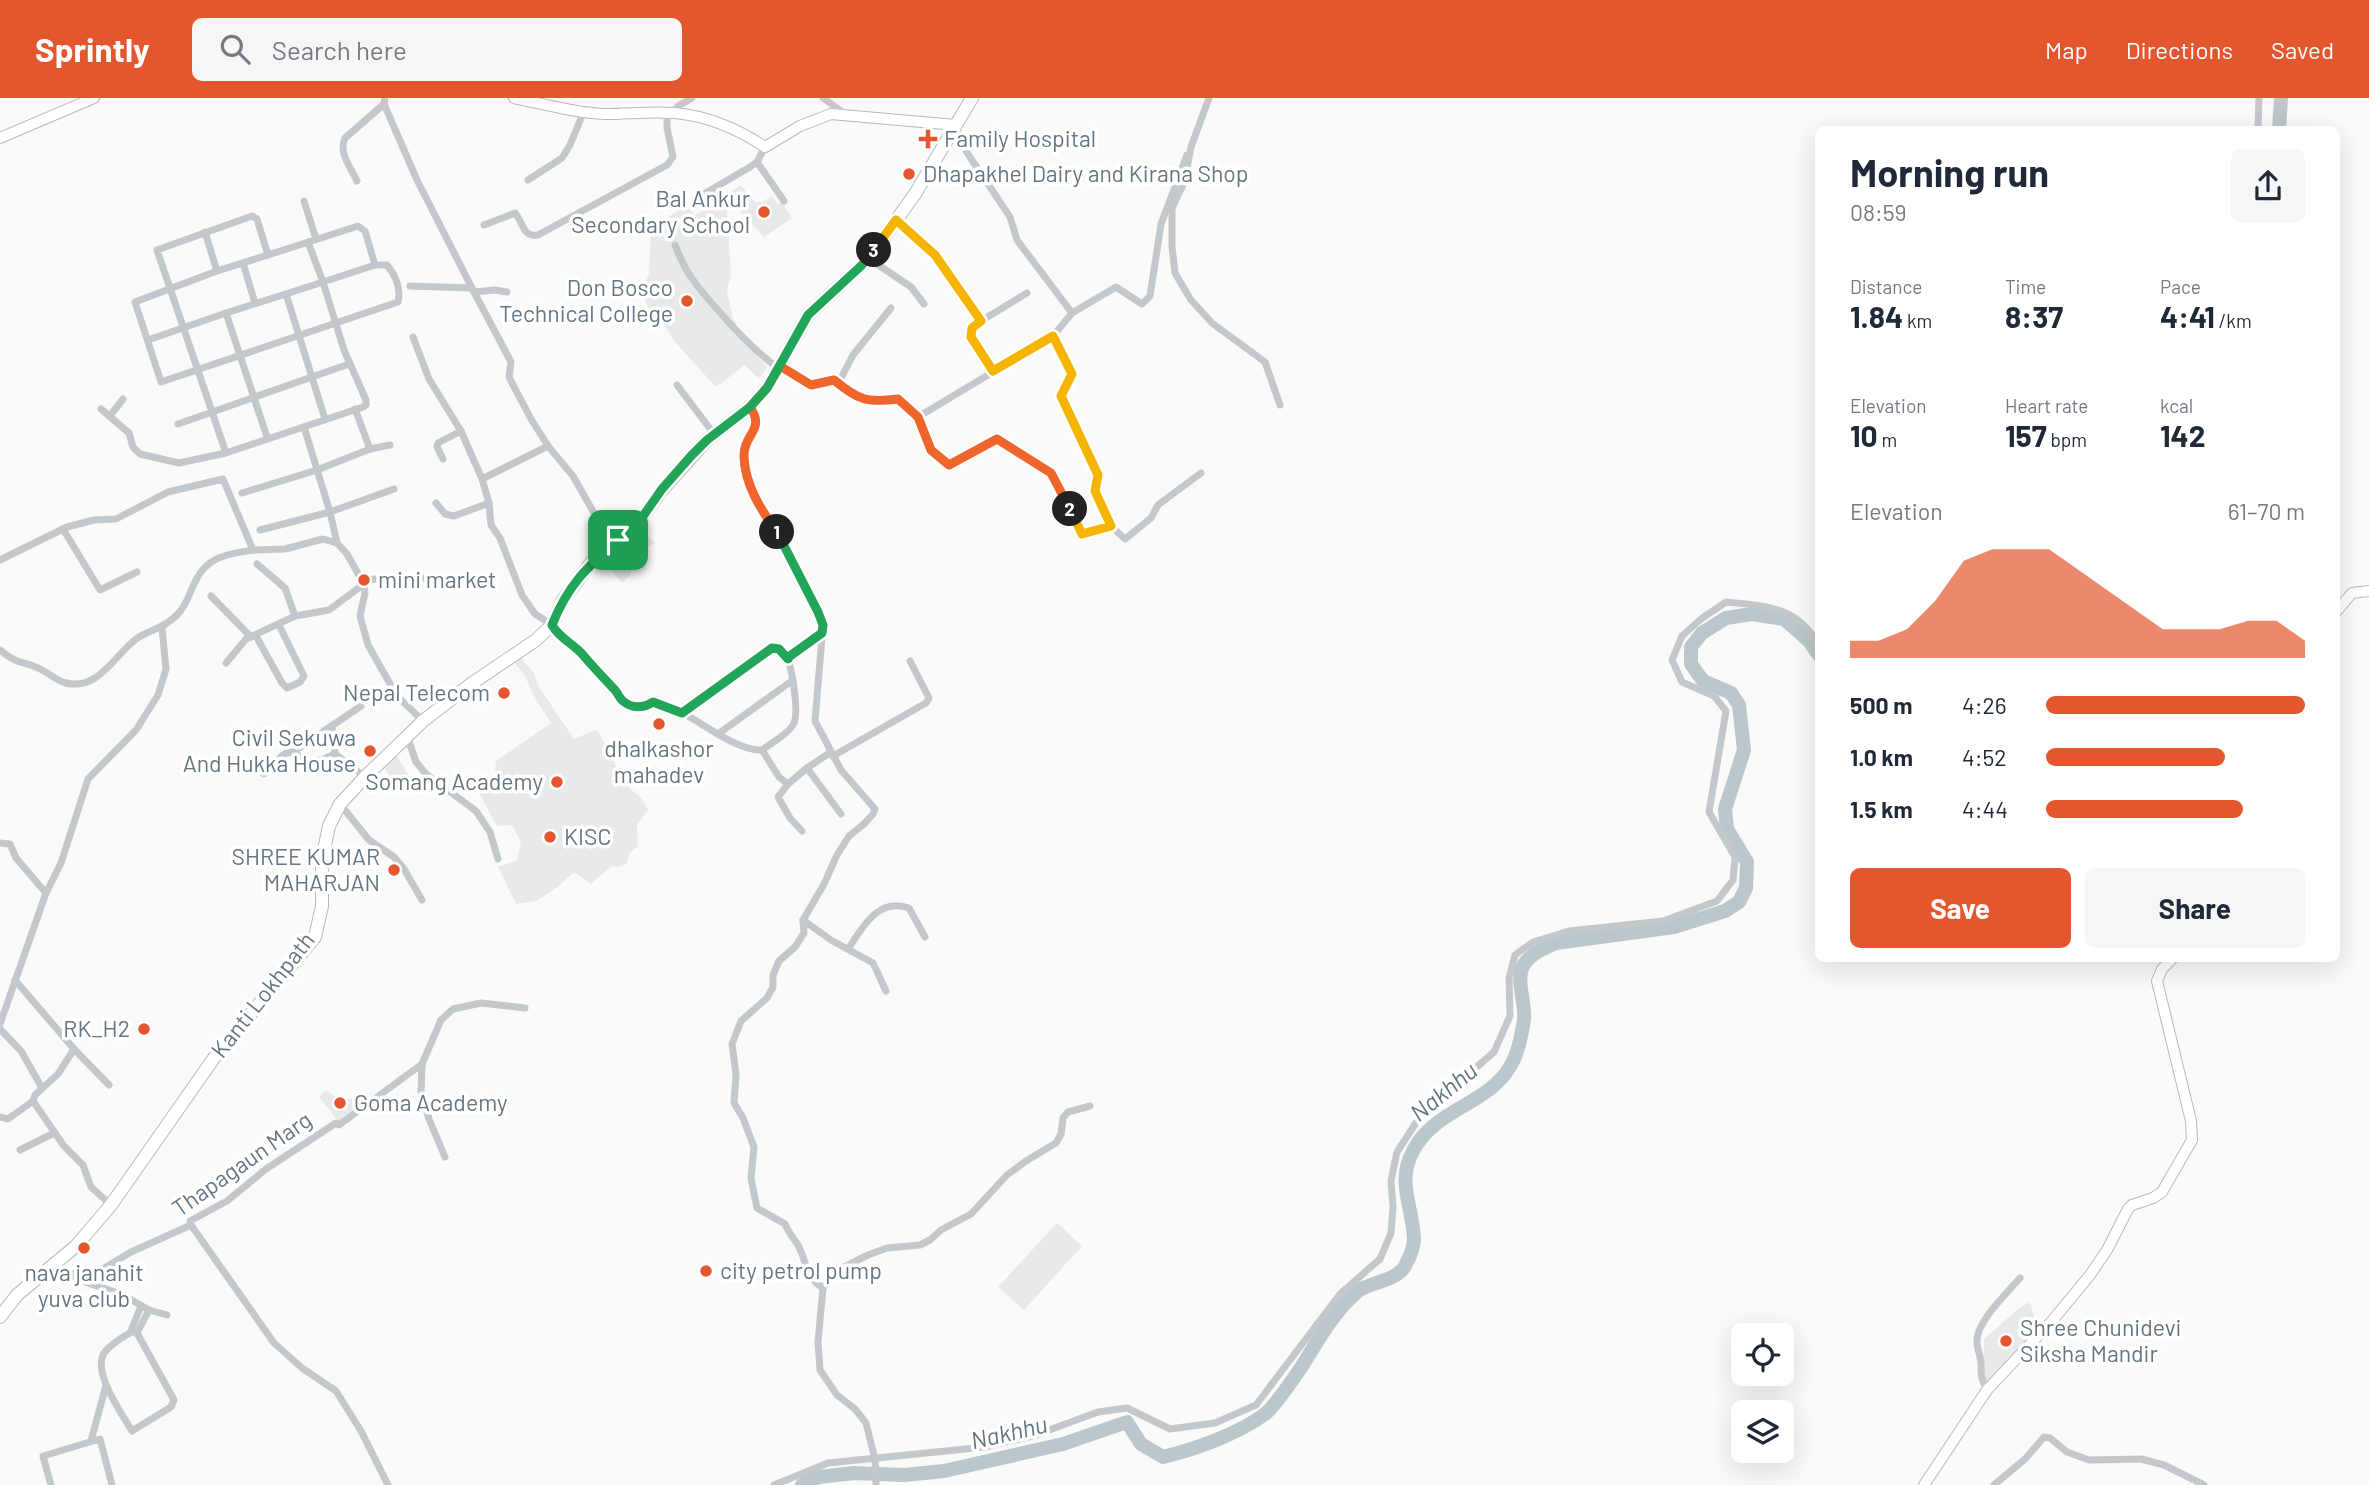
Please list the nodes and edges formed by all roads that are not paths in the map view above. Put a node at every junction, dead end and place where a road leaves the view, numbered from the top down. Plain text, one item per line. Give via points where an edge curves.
1 (94, 98) edge
2 (514, 98) edge
3 (692, 98) edge
4 (823, 98) edge
5 (972, 98) edge
6 (1209, 98) edge
7 (2259, 98) edge
8 (384, 101) edge
9 (584, 111) junction
10 (670, 113) junction
11 (851, 117) junction
12 (956, 125) junction
13 (2258, 126) edge
14 (0, 138) edge
15 (765, 147) junction
16 (1191, 147) junction
17 (757, 162) junction
18 (528, 180) dead end
19 (357, 181) dead end
20 (697, 198) dead end
21 (304, 201) dead end
22 (784, 201) dead end
23 (896, 220) junction
24 (484, 225) dead end
25 (205, 232) junction
26 (312, 240) junction
27 (675, 245) dead end
28 (268, 255) junction
29 (868, 258) junction
30 (243, 262) junction
31 (375, 265) junction
32 (217, 271) junction
33 (323, 282) junction
34 (410, 286) dead end
35 (170, 288) junction
36 (473, 290) junction
37 (507, 292) dead end
38 (1027, 293) dead end
39 (286, 294) junction
40 (255, 303) junction
41 (924, 304) dead end
42 (891, 308) dead end
43 (226, 313) junction
44 (1072, 313) junction
45 (981, 321) junction
46 (336, 324) junction
47 (183, 329) junction
48 (1053, 336) junction
49 (299, 337) junction
50 (412, 337) dead end
51 (148, 340) junction
52 (240, 356) junction
53 (349, 364) junction
54 (779, 367) junction
55 (197, 370) junction
56 (993, 371) junction
57 (311, 377) junction
58 (838, 384) junction
59 (677, 385) dead end
60 (123, 399) dead end
61 (254, 399) junction
62 (1280, 405) dead end
63 (750, 407) junction
64 (101, 409) dead end
65 (355, 409) junction
66 (211, 413) junction
67 (110, 416) junction
68 (918, 417) junction
69 (325, 419) junction
70 (178, 424) dead end
71 (304, 427) junction
72 (461, 431) junction
73 (714, 434) junction
74 (267, 437) junction
75 (390, 445) dead end
76 (548, 446) junction
77 (370, 449) junction
78 (226, 453) junction
79 (443, 460) dead end
80 (317, 470) junction
81 (1201, 472) dead end
82 (482, 479) junction
83 (394, 489) dead end
84 (242, 493) dead end
85 (436, 503) dead end
86 (489, 503) junction
87 (330, 512) junction
88 (1111, 526) junction
89 (63, 529) junction
90 (260, 530) dead end
91 (618, 540) junction
92 (337, 543) junction
93 (253, 550) junction
94 (0, 560) edge
95 (257, 564) dead end
96 (136, 572) dead end
97 (446, 581) dead end
98 (363, 582) junction
99 (2369, 591) edge
100 (211, 596) dead end
101 (2340, 607) edge
102 (295, 616) junction
103 (279, 625) junction
104 (552, 625) junction
105 (162, 628) junction
106 (822, 633) junction
107 (254, 636) junction
108 (1815, 638) edge
109 (0, 650) edge
110 (788, 659) junction
111 (910, 661) dead end
112 (226, 663) dead end
113 (793, 680) junction
114 (361, 706) dead end
115 (682, 713) junction
116 (423, 721) junction
117 (332, 726) junction
118 (718, 734) junction
119 (406, 736) junction
120 (762, 750) junction
121 (293, 752) junction
122 (335, 754) junction
123 (832, 754) junction
124 (807, 768) junction
125 (264, 774) dead end
126 (365, 777) junction
127 (788, 784) junction
128 (340, 804) junction
129 (841, 814) dead end
130 (802, 831) dead end
131 (0, 843) edge
132 (498, 859) dead end
133 (46, 892) junction
134 (422, 900) dead end
135 (803, 920) junction
136 (925, 937) dead end
137 (848, 948) junction
138 (2169, 962) edge
139 (15, 980) junction
140 (886, 990) dead end
141 (525, 1008) dead end
142 (0, 1027) edge
143 (74, 1049) junction
144 (422, 1065) junction
145 (109, 1086) dead end
146 (42, 1088) junction
147 (33, 1101) junction
148 (1090, 1105) dead end
149 (0, 1117) edge
150 (54, 1133) junction
151 (20, 1150) dead end
152 (445, 1157) dead end
153 (111, 1205) junction
154 (191, 1225) junction
155 (53, 1264) junction
156 (72, 1274) junction
157 (2021, 1278) dead end
158 (823, 1288) junction
159 (141, 1306) junction
160 (149, 1310) junction
161 (167, 1315) dead end
162 (0, 1317) edge
163 (133, 1333) junction
164 (106, 1385) junction
165 (1987, 1390) junction
166 (91, 1441) junction
167 (875, 1462) junction
168 (51, 1485) edge
169 (112, 1485) edge
170 (388, 1485) edge
171 (774, 1485) edge
172 (876, 1485) edge
173 (1924, 1485) edge
174 (1994, 1485) edge
175 (2204, 1485) edge

1 - 14 main road
2 - 9 main road
3 - 10 street
4 - 11 street
5 - 12 main road, Kanti Lokhpath
6 - 16 street
7 - 13 street
8 - 19 street via 342,144
8 - 36 street via 417,180
9 - 10 main road
9 - 18 street via 562,158
10 - 15 main road via 725,126
10 - 24 street via 667,128 673,157 667,165 538,235 526,233 515,213
11 - 12 main road
11 - 15 main road via 831,114
12 - 23 main road, Kanti Lokhpath
12 - 44 street via 966,151 1010,217 1017,240
15 - 17 street
16 - 44 street via 1161,224 1150,296 1142,304 1115,287
16 - 62 street via 1184,183 1172,208 1175,273 1212,323 1265,362
17 - 20 street
17 - 22 street
21 - 26 street
23 - 29 main road, Kanti Lokhpath
23 - 45 street via 935,255
25 - 28 street via 254,217
25 - 32 street
25 - 35 street via 157,250
26 - 28 street
26 - 31 street via 361,226
26 - 33 street
27 - 54 street via 700,292 759,354
28 - 30 street
29 - 41 street via 911,287
29 - 54 main road, Kanti Lokhpath via 808,315
30 - 32 street
30 - 40 street
31 - 33 street
31 - 46 street via 390,269 398,284 398,302
32 - 35 street
33 - 39 street
33 - 46 street
34 - 36 street
35 - 47 street
35 - 51 street via 135,302
36 - 37 street
36 - 76 street via 511,362 509,377 516,392
38 - 45 street
39 - 40 street
39 - 49 street
40 - 43 street
42 - 58 street via 853,355
43 - 47 street
43 - 52 street
44 - 48 street
45 - 56 street via 972,328 971,337
46 - 49 street
46 - 53 street
47 - 51 street
47 - 55 street
48 - 56 street
48 - 88 street via 1072,374 1061,396 1098,475 1095,491
49 - 52 street
49 - 57 street
50 - 72 street via 429,379
51 - 55 street via 161,382
52 - 55 street
52 - 61 street
53 - 57 street
53 - 65 street via 366,400 366,405
54 - 58 street via 811,385 834,380
54 - 63 main road, Kanti Lokhpath
55 - 66 street
56 - 68 street
57 - 61 street
57 - 69 street
58 - 68 street via 872,402 898,399
59 - 73 street
60 - 67 street
61 - 66 street
61 - 74 street
63 - 73 main road, Kanti Lokhpath
63 - 106 street via 757,421 744,445 748,484 783,540 818,612
64 - 67 street
65 - 69 street
65 - 77 street
66 - 70 street
66 - 78 street
67 - 78 street via 129,433 135,451 149,457 179,463
68 - 88 street via 931,450 949,465 997,439 1051,473 1082,534
69 - 71 street
71 - 74 street
71 - 80 street
72 - 79 street via 438,443
72 - 82 street
73 - 91 main road, Kanti Lokhpath
74 - 78 street
75 - 77 street
76 - 82 street
76 - 91 street
77 - 80 street
80 - 84 street
80 - 87 street
81 - 88 street via 1158,505 1151,518 1125,539
82 - 86 street
83 - 87 street
85 - 86 street via 445,514 454,516
86 - 104 street via 491,525 522,595 535,614
87 - 90 street
87 - 92 street
89 - 93 street via 116,519 168,492 223,479
89 - 94 street
89 - 96 street via 100,590
91 - 104 main road, Kanti Lokhpath via 578,578
92 - 93 street via 323,539 285,549
92 - 98 street
93 - 105 street via 219,556 200,574 184,607
95 - 102 street via 285,588
97 - 98 street via 414,577 400,583
98 - 102 street via 329,610
98 - 116 street via 360,616 368,645 397,696
99 - 101 main road via 2352,593
100 - 107 street
102 - 103 street
103 - 107 street
103 - 107 street via 304,676 287,688
104 - 115 street via 623,701 644,708 655,701
104 - 116 main road, Kanti Lokhpath
105 - 109 street via 137,638 97,677 82,683 52,678
105 - 133 street via 166,669 159,695 136,730 88,779 61,863
106 - 110 street
106 - 123 street via 814,721
107 - 112 street
108 - 167 street via 1792,616 1767,607 1726,602 1682,636 1672,660 1682,682 1714,696 1726,711 1709,812 1735,857 1733,880 1717,901 1663,921 1569,931 1533,942 1515,955 1509,978 1510,1016 1494,1052 1453,1082 1419,1118 1397,1152 1391,1181 1391,1233 1380,1259 1340,1294 1256,1405 1215,1423 1170,1429 1128,1408 1098,1412 1033,1436 985,1447
110 - 113 street
110 - 115 street via 772,648
111 - 123 street via 929,698 926,704
113 - 118 street
113 - 120 street via 795,722
114 - 117 street
115 - 118 street
116 - 119 main road, Kanti Lokhpath
117 - 121 street
117 - 122 street
118 - 120 street
119 - 126 main road, Kanti Lokhpath
119 - 132 street via 421,768 475,811 491,832
120 - 127 street
121 - 122 street via 312,764
121 - 125 street via 283,754
122 - 126 street
123 - 124 street
123 - 135 street via 875,809 849,835
124 - 127 street
124 - 129 street
126 - 128 main road, Kanti Lokhpath
127 - 130 street via 778,797
128 - 134 street via 369,840 394,857
128 - 153 main road, Kanti Lokhpath via 329,825 322,860 322,906 315,937 214,1058
131 - 133 street via 10,844 16,858
133 - 139 street
135 - 137 street
135 - 158 street via 804,933 779,961 773,988 741,1021 732,1044 734,1103 754,1147 751,1178 757,1208 786,1224 800,1246 812,1281
136 - 137 street via 909,908 883,908 865,923
137 - 140 street via 873,963
138 - 165 main road via 2157,981 2192,1140 2162,1192 2128,1209 2090,1275
139 - 142 street
139 - 143 street
141 - 144 street via 481,1003 453,1009 441,1020
142 - 146 street via 21,1051
143 - 145 street
143 - 146 street
144 - 152 street via 421,1091
144 - 154 street, Thapagaun Marg via 339,1125 329,1126 266,1169 227,1201 190,1221
146 - 147 street
147 - 149 street via 8,1119
147 - 150 street
148 - 158 street via 1068,1112 1056,1143 1007,1175 971,1214 920,1245 887,1248 836,1271
150 - 151 street
150 - 153 street via 83,1166 91,1187
153 - 155 main road, Kanti Lokhpath via 76,1246
154 - 156 street, Thapagaun Marg via 101,1270
154 - 170 street via 274,1343 336,1391
155 - 156 street
155 - 162 main road, Kanti Lokhpath via 17,1295
156 - 159 street
157 - 165 street via 1979,1330 1980,1377
158 - 167 street via 820,1370 837,1395 866,1423
159 - 160 street
159 - 163 street
160 - 161 street
160 - 163 street
163 - 164 street via 102,1357
163 - 164 street via 174,1400 171,1407 132,1431
164 - 166 street
165 - 173 main road
166 - 168 street via 43,1456
166 - 169 street via 100,1438
167 - 171 street via 828,1464
167 - 172 street
174 - 175 street via 2044,1437 2089,1460 2141,1459

